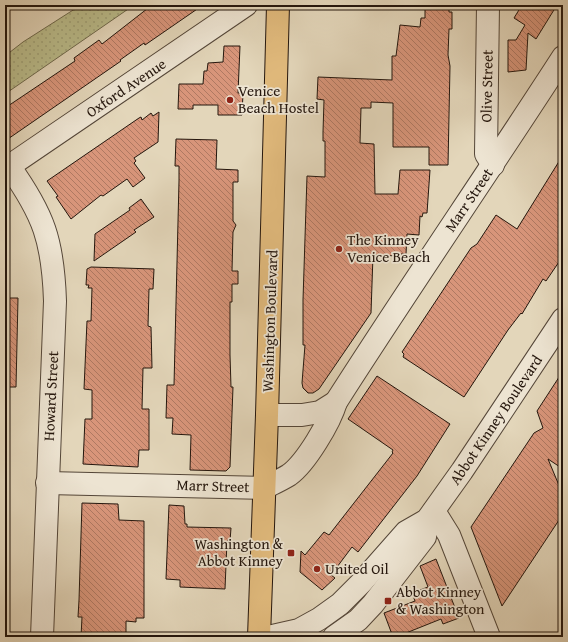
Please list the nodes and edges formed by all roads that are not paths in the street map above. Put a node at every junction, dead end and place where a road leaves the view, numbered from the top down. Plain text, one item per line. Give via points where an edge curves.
1 (246, 5) edge
2 (278, 5) edge
3 (488, 5) edge
4 (563, 57) edge
5 (493, 165) junction
6 (7, 168) edge
7 (563, 320) edge
8 (336, 402) junction
9 (267, 415) junction
10 (47, 483) junction
11 (264, 488) junction
12 (431, 515) junction
13 (42, 637) edge
14 (259, 637) edge
15 (268, 637) edge
16 (334, 637) edge
17 (489, 637) edge

1 - 6 street, Oxford Avenue
2 - 9 main road, Washington Boulevard
3 - 5 street, Olive Street via 486,154
4 - 5 street, Marr Street
5 - 8 street, Marr Street via 404,295
6 - 10 street, Howard Street via 37,208 47,232 54,272
7 - 12 street, Abbot Kinney Boulevard
8 - 9 street, Marr Street via 320,412
8 - 11 street, Marr Street via 324,428 299,465 290,474
9 - 11 main road, Washington Boulevard
10 - 11 street, Marr Street
10 - 13 street, Howard Street
11 - 14 main road, Washington Boulevard
12 - 15 street, Abbot Kinney Boulevard via 406,532 340,604 299,630
12 - 16 street, Abbot Kinney Boulevard via 426,537 373,604 358,620
12 - 17 street via 449,536

